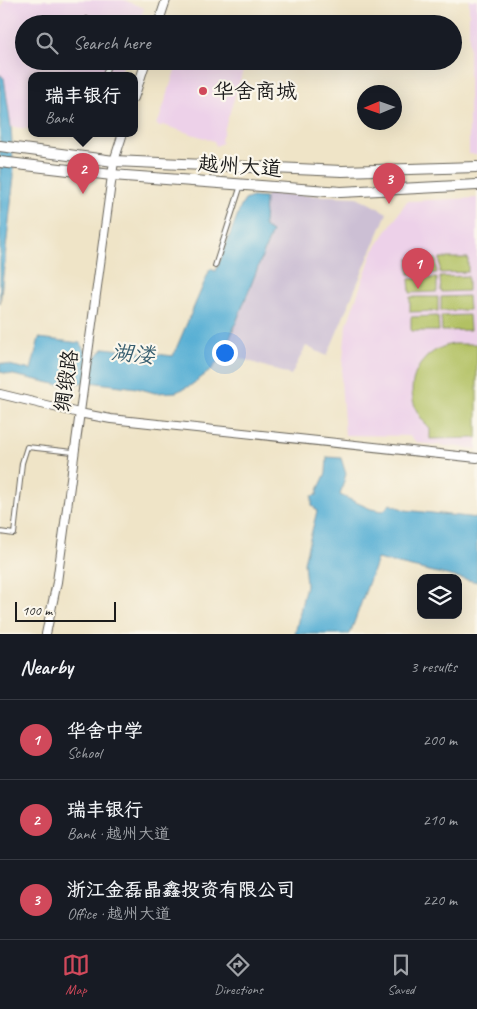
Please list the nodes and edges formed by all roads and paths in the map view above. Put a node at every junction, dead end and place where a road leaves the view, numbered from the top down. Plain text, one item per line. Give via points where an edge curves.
1 (166, 0) edge
2 (161, 15) edge
3 (143, 70) edge
4 (138, 83) edge
5 (122, 137) edge
6 (0, 146) edge
7 (114, 161) junction
8 (0, 162) edge
9 (477, 167) edge
10 (112, 175) junction
11 (241, 185) junction
12 (477, 185) edge
13 (215, 266) dead end
14 (0, 394) edge
15 (79, 413) junction
16 (73, 452) junction
17 (477, 458) edge
18 (0, 532) edge
19 (46, 634) edge

1 - 2 street
3 - 4 street
5 - 7 street, 绸缎路
6 - 7 main road, 越州大道
7 - 9 main road, 越州大道 via 342,171
7 - 10 street, 绸缎路
8 - 10 main road, 越州大道
10 - 11 main road, 越州大道
10 - 15 street, 绸缎路
11 - 12 main road, 越州大道 via 341,192
11 - 13 lane
14 - 15 street
15 - 16 street, 绸缎路
15 - 17 street
16 - 18 lane via 27,447 22,463 14,534
16 - 19 street, 绸缎路 via 57,582

